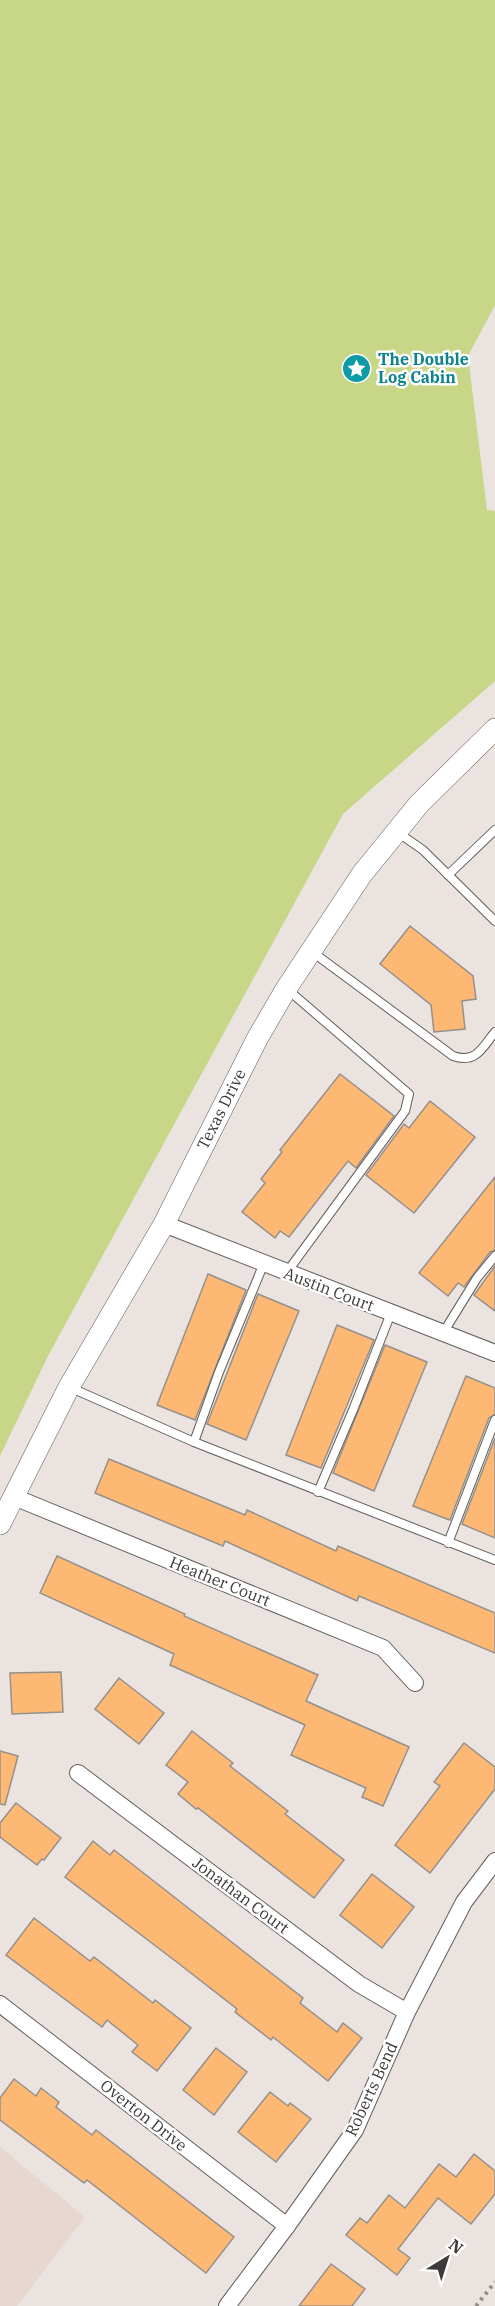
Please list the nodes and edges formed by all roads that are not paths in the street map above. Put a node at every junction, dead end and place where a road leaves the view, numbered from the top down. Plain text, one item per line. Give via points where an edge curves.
1 (495, 729) edge
2 (495, 830) edge
3 (396, 832) junction
4 (448, 875) junction
5 (495, 921) edge
6 (311, 950) junction
7 (286, 989) junction
8 (495, 1032) edge
9 (164, 1224) junction
10 (495, 1256) edge
11 (264, 1263) junction
12 (287, 1272) junction
13 (391, 1313) junction
14 (443, 1333) junction
15 (495, 1353) edge
16 (69, 1387) junction
17 (495, 1420) edge
18 (194, 1442) junction
19 (318, 1492) junction
20 (14, 1497) junction
21 (0, 1524) edge
22 (448, 1543) junction
23 (495, 1560) edge
24 (415, 1683) dead end
25 (78, 1773) dead end
26 (495, 1860) edge
27 (0, 2004) edge
28 (407, 2012) junction
29 (287, 2226) junction
30 (227, 2306) edge

1 - 3 street, Texas Drive
2 - 4 lane
3 - 4 lane via 423,850
3 - 6 street, Texas Drive via 362,874
4 - 5 lane
6 - 7 street, Texas Drive
6 - 8 lane via 453,1056 471,1058
7 - 9 street, Texas Drive
7 - 12 lane via 409,1094 405,1111
9 - 11 street, Austin Court
9 - 16 street, Texas Drive
10 - 14 lane
11 - 12 street, Austin Court
11 - 18 lane
12 - 13 street, Austin Court
13 - 14 street, Austin Court
13 - 19 lane
14 - 15 street, Austin Court
16 - 18 lane
16 - 20 street, Texas Drive
17 - 22 lane
18 - 19 lane
19 - 22 lane
20 - 21 street, Texas Drive
20 - 24 street, Heather Court via 383,1648
22 - 23 lane
25 - 28 street, Jonathan Court via 359,1984
26 - 28 street, Roberts Bend via 464,1902
27 - 29 street, Overton Drive
28 - 29 street, Roberts Bend via 355,2130
29 - 30 street, Roberts Bend

